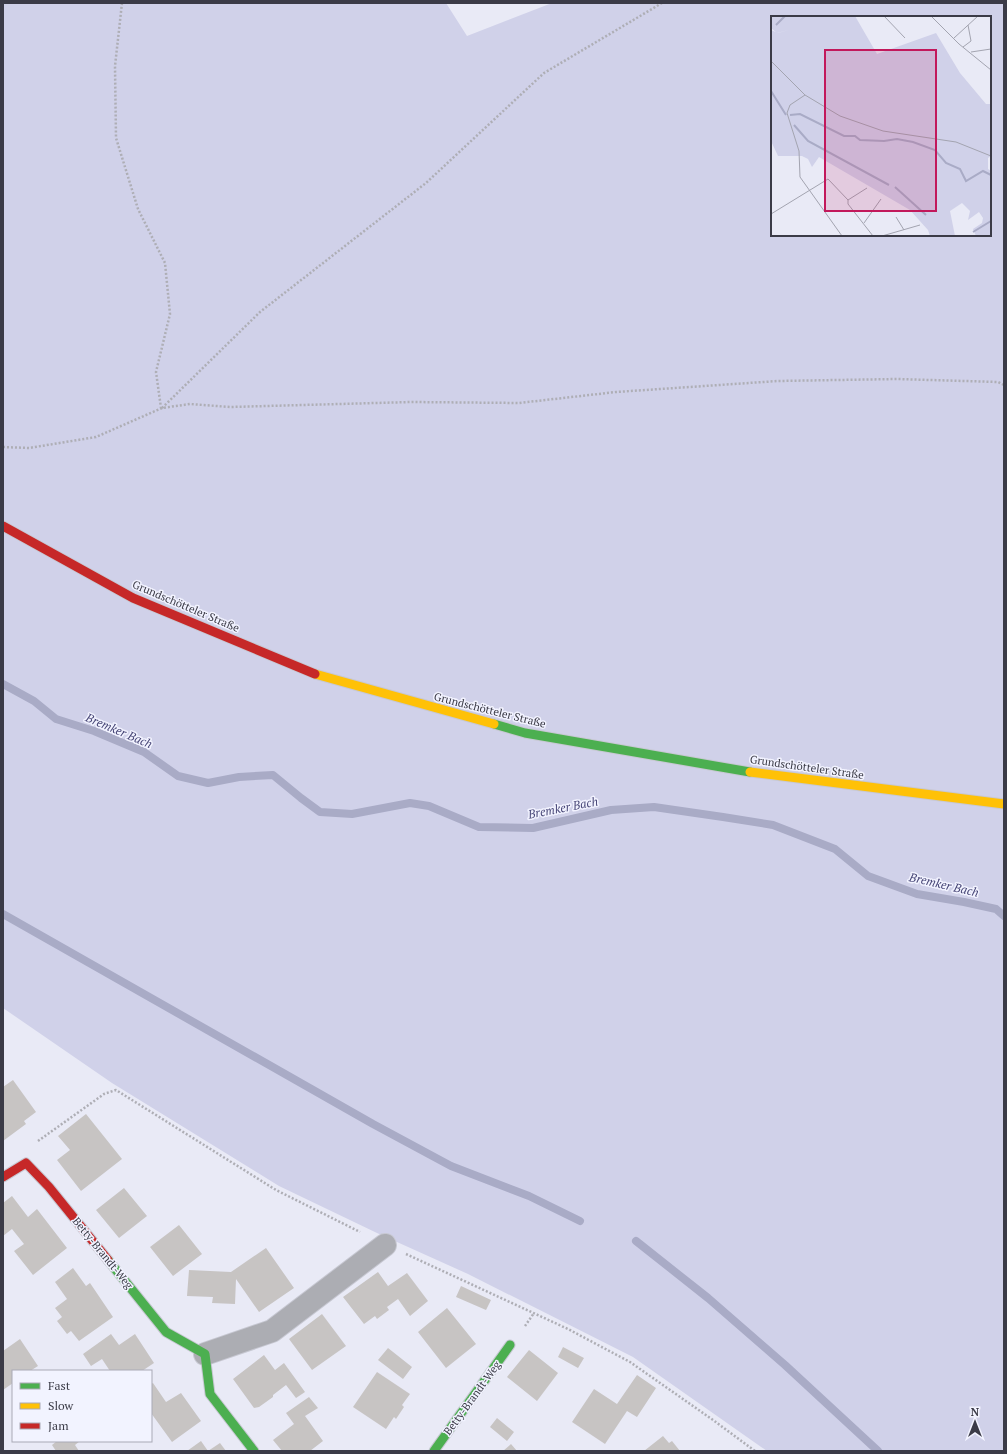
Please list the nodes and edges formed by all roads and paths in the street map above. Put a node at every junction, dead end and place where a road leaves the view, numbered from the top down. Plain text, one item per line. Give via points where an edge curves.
1 (122, 3) edge
2 (662, 3) edge
3 (1004, 385) edge
4 (162, 408) junction
5 (3, 446) edge
6 (3, 526) edge
7 (1004, 804) edge
8 (26, 1162) junction
9 (3, 1177) edge
10 (385, 1245) junction
11 (510, 1345) dead end
12 (205, 1354) junction
13 (254, 1451) edge
14 (434, 1451) edge
15 (755, 1451) edge

1 - 4 path via 115,66 116,138 138,209 165,263 170,314 156,372
2 - 4 path via 544,73 426,183 260,312
3 - 4 path via 998,382 897,379 778,381 616,392 519,402 230,407 190,404
4 - 5 path via 96,437 29,448
6 - 7 main road, Grundschötteler Straße via 133,598 331,679 525,733 762,774
8 - 9 main road
8 - 10 path via 30,1146 104,1094 116,1090 276,1190
8 - 12 main road, Betty-Brandt-Weg via 166,1332
10 - 12 street via 272,1332
10 - 15 path via 568,1329 630,1362
11 - 14 main road, Betty-Brandt-Weg
12 - 13 main road via 210,1394

